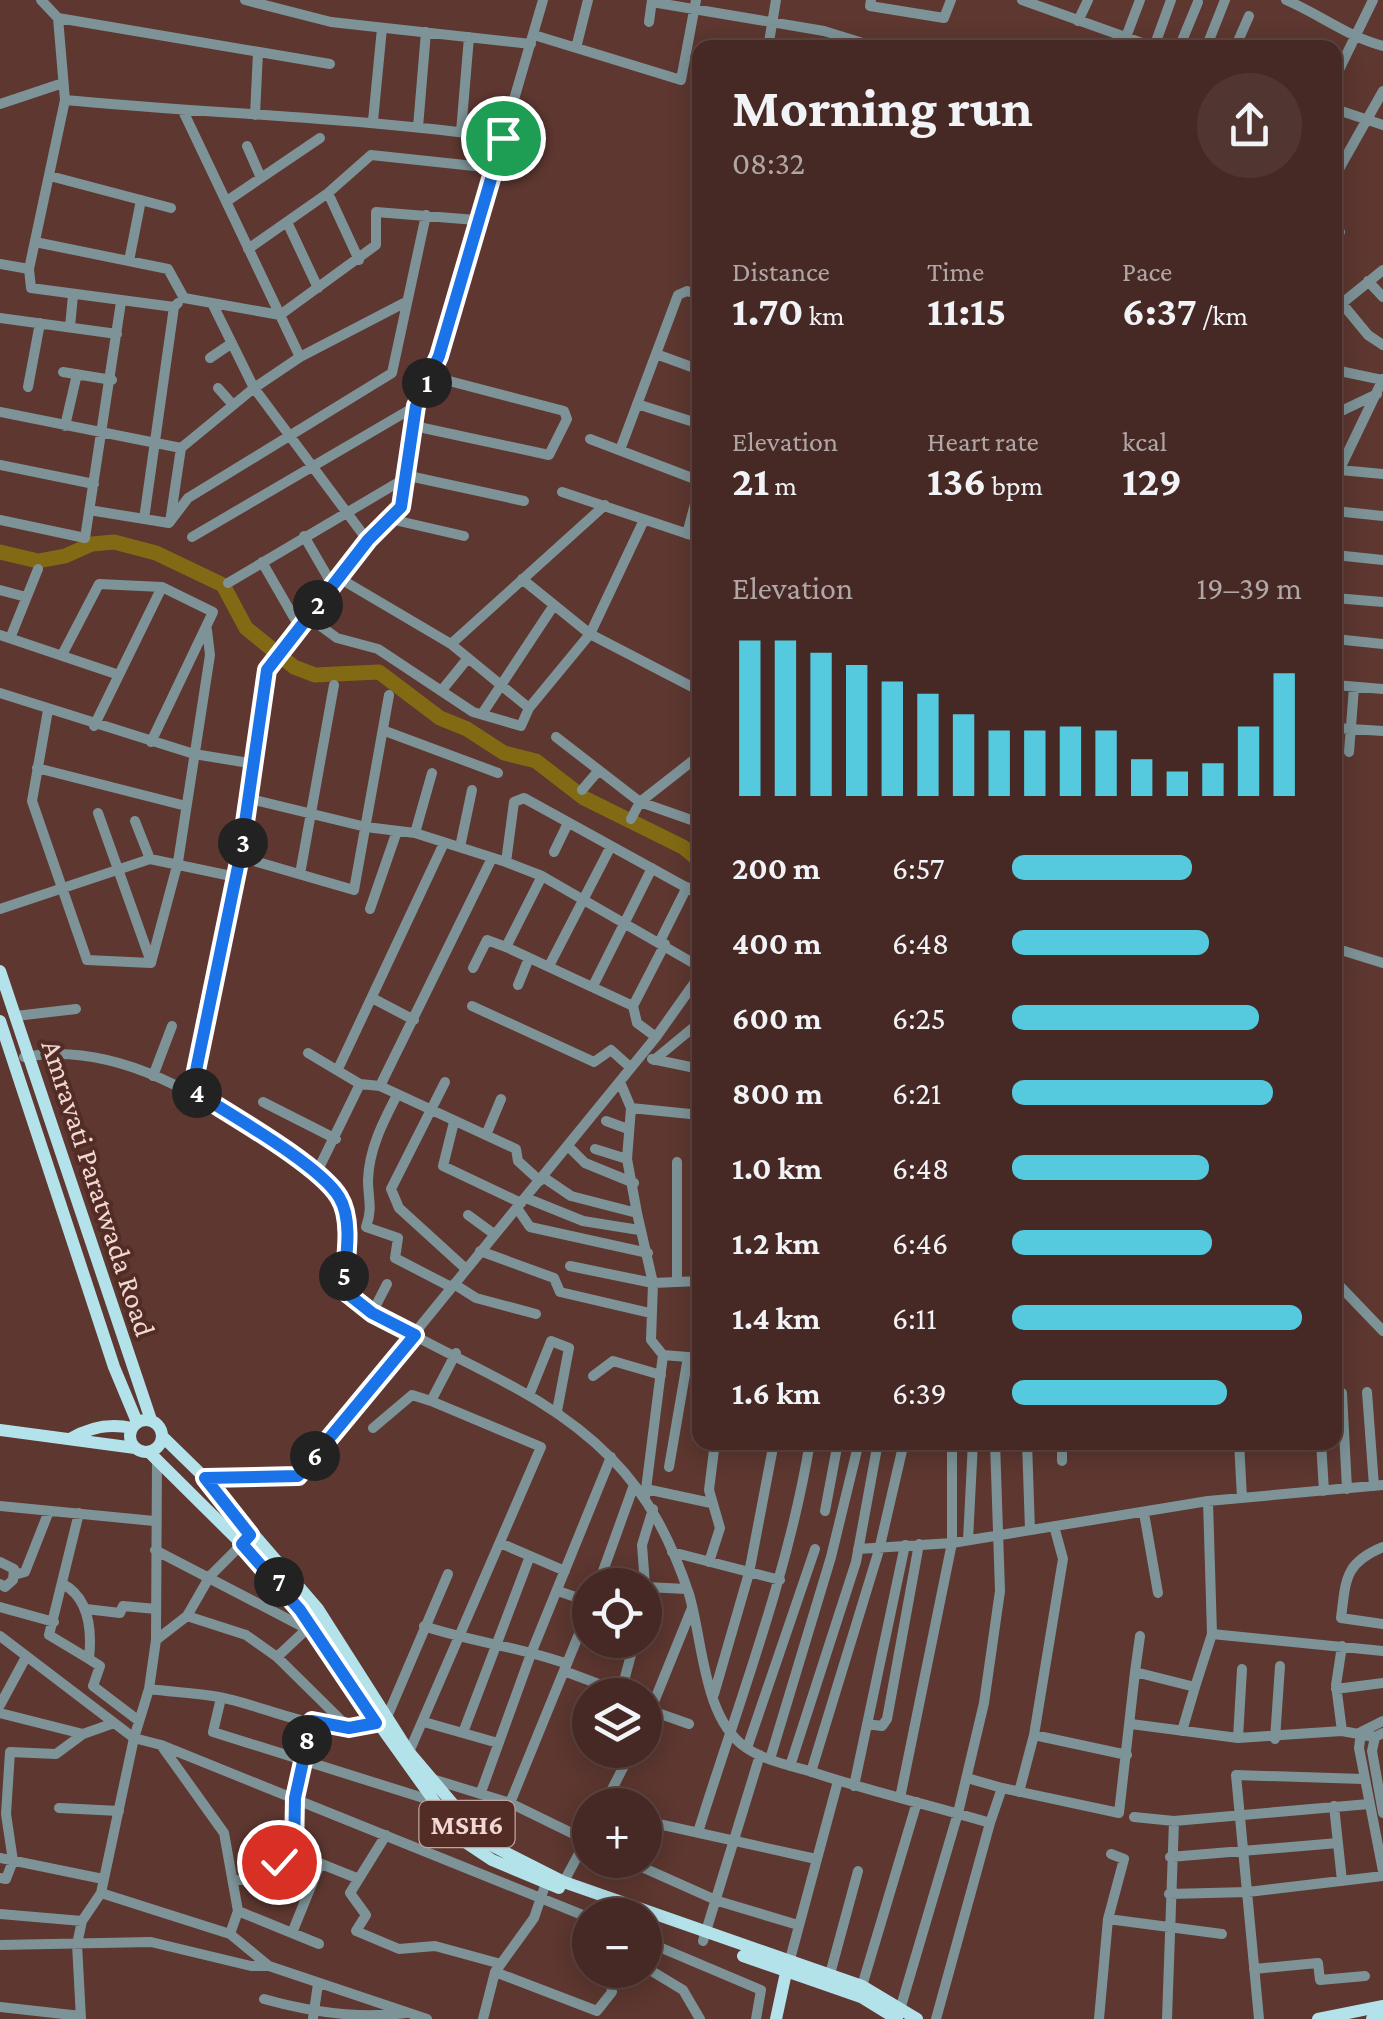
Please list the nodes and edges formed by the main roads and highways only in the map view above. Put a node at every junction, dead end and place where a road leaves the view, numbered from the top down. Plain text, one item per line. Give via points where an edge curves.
1 (0, 972) edge
2 (4, 994) edge
3 (0, 1021) edge
4 (140, 1423) junction
5 (0, 1430) edge
6 (163, 1436) junction
7 (70, 1438) junction
8 (147, 1453) junction
9 (246, 1539) junction
10 (381, 1720) junction
11 (547, 1879) junction
12 (562, 1885) junction
13 (585, 1898) edge
14 (662, 1925) edge
15 (704, 1938) junction
16 (787, 1968) junction
17 (1383, 2006) edge
18 (898, 2015) edge
19 (1383, 2017) edge
20 (776, 2019) edge
21 (918, 2019) edge
22 (1318, 2019) edge
23 (1372, 2019) edge

1 - 2 main road, Amravati Paratwada Road
2 - 4 main road, Amravati Paratwada Road
3 - 4 main road, Amravati Paratwada Road via 114,1367
4 - 6 main road
4 - 7 main road
4 - 8 main road
5 - 7 main road
6 - 8 main road
6 - 9 main road, MSH6 via 205,1478
7 - 8 main road
8 - 9 main road, MSH6
9 - 10 main road, MSH6
9 - 10 main road, MSH6 via 318,1608
10 - 11 main road, MSH6 via 485,1842
10 - 11 main road, MSH6 via 468,1846
11 - 12 main road, MSH6
12 - 13 main road, MSH6
12 - 15 main road, MSH6
14 - 15 main road, MSH6
15 - 16 main road, MSH6
15 - 16 main road, MSH6
16 - 18 main road, MSH6
16 - 18 main road, MSH6 via 862,1986
16 - 20 main road
17 - 22 main road
18 - 21 main road, MSH6
19 - 23 main road

